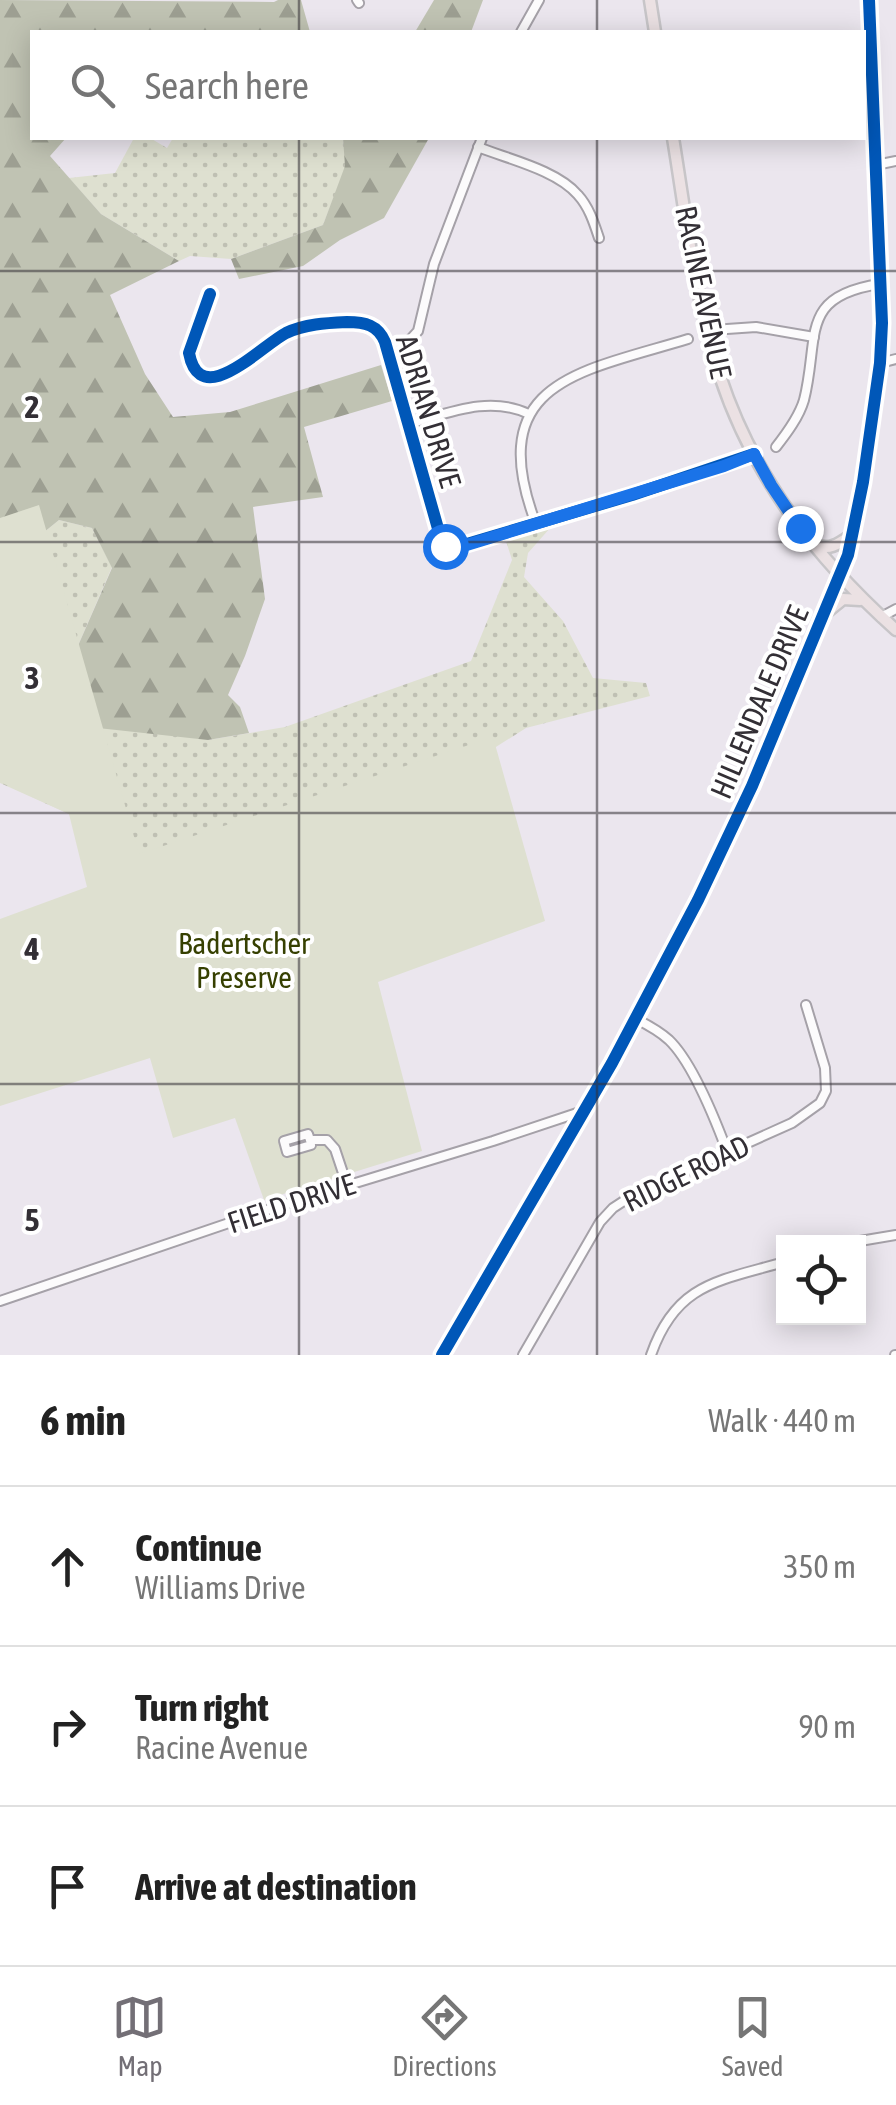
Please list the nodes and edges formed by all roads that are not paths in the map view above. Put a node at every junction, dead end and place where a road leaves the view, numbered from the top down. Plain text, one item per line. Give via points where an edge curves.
1 (539, 0) edge
2 (650, 0) edge
3 (868, 0) edge
4 (523, 30) edge
5 (655, 30) edge
6 (481, 140) edge
7 (673, 140) edge
8 (478, 148) junction
9 (896, 161) edge
10 (876, 165) junction
11 (599, 238) dead end
12 (880, 284) junction
13 (210, 294) dead end
14 (727, 329) dead end
15 (814, 337) junction
16 (688, 340) dead end
17 (388, 350) junction
18 (896, 359) edge
19 (880, 363) junction
20 (529, 414) junction
21 (409, 424) junction
22 (776, 447) dead end
23 (754, 454) junction
24 (536, 524) junction
25 (853, 534) junction
26 (810, 542) junction
27 (840, 577) junction
28 (864, 602) junction
29 (896, 609) edge
30 (822, 616) junction
31 (881, 617) junction
32 (896, 629) edge
33 (806, 1005) dead end
34 (636, 1019) junction
35 (584, 1112) junction
36 (310, 1140) dead end
37 (728, 1150) junction
38 (347, 1185) junction
39 (896, 1235) edge
40 (866, 1240) edge
41 (776, 1264) edge
42 (0, 1301) edge
43 (442, 1355) edge
44 (523, 1355) edge
45 (652, 1355) edge

1 - 4 street
2 - 5 main road
3 - 10 street, HILLENDALE DRIVE
6 - 8 street
7 - 23 main road, RACINE AVENUE via 712,346
8 - 11 street via 567,185 584,202
8 - 17 street via 434,264 418,331
9 - 10 street
10 - 12 street, HILLENDALE DRIVE
12 - 15 street via 838,296 824,308
12 - 19 street, HILLENDALE DRIVE
13 - 17 street, ADRIAN DRIVE via 189,353 205,377 220,377 279,337 312,325 366,323
14 - 15 street
15 - 22 street via 804,399
16 - 20 street via 569,378
17 - 21 street, ADRIAN DRIVE
18 - 19 street
19 - 25 street, HILLENDALE DRIVE
20 - 21 street via 485,404
20 - 24 street via 520,460
21 - 24 street, ADRIAN DRIVE via 447,548
23 - 24 street
23 - 26 main road, RACINE AVENUE
25 - 26 main road via 828,548
25 - 27 street, HILLENDALE DRIVE
26 - 27 main road, RACINE AVENUE
27 - 28 main road, RACINE AVENUE
27 - 30 street, HILLENDALE DRIVE
28 - 30 main road via 843,599
28 - 31 main road, RACINE AVENUE
29 - 31 street
30 - 34 street, HILLENDALE DRIVE via 728,838
31 - 32 main road, RACINE AVENUE
33 - 37 street, RIDGE ROAD via 825,1068 824,1097 800,1118
34 - 35 street, HILLENDALE DRIVE
34 - 37 street via 677,1049
35 - 38 street, FIELD DRIVE
35 - 43 street, HILLENDALE DRIVE
36 - 38 street via 326,1140 334,1149
37 - 44 street, RIDGE ROAD via 612,1208
38 - 42 street, FIELD DRIVE
39 - 40 street
41 - 45 street via 692,1293 666,1324

